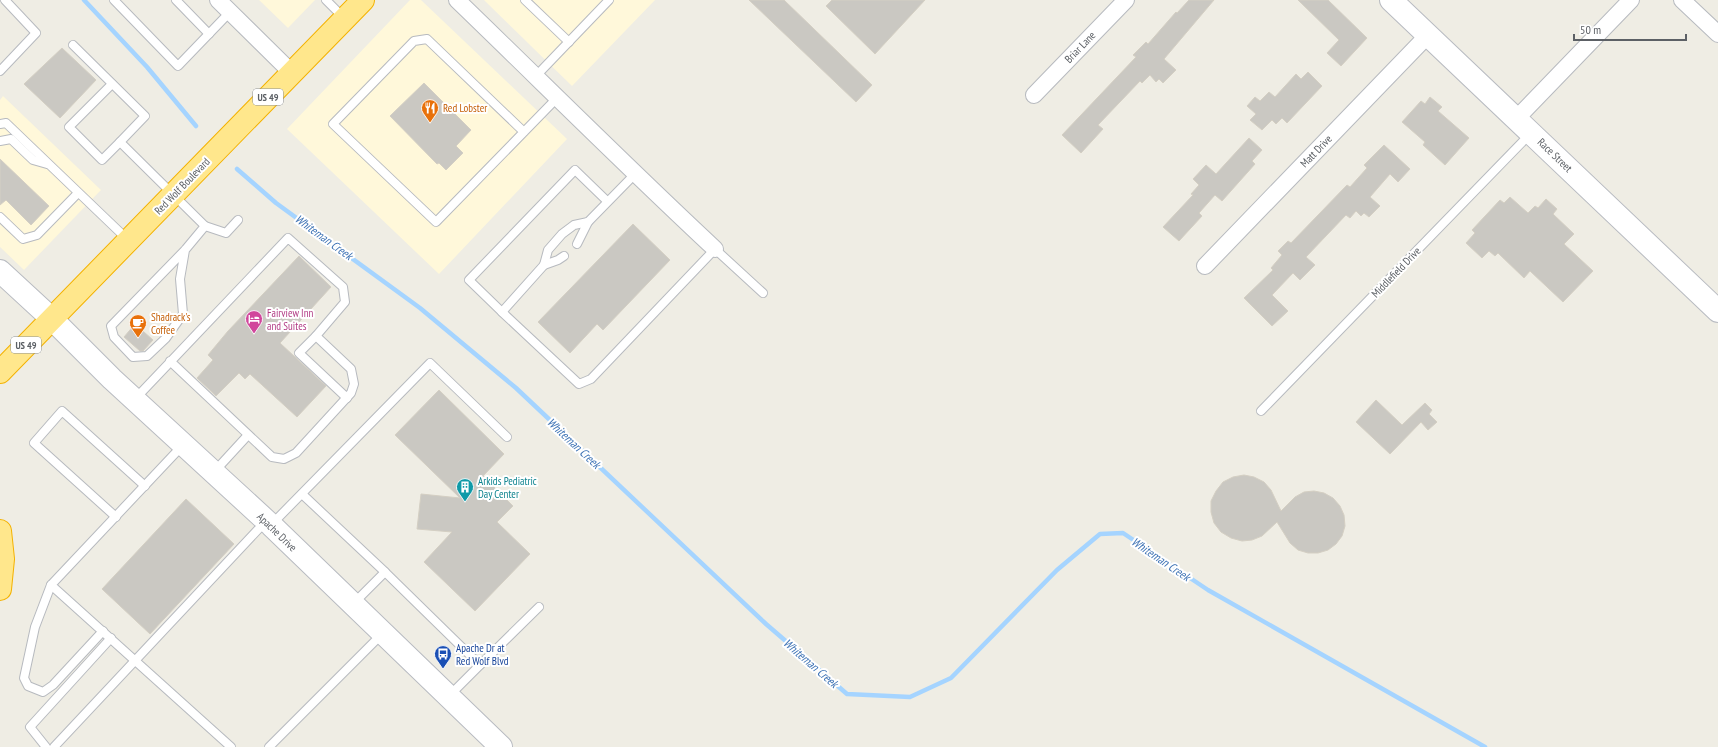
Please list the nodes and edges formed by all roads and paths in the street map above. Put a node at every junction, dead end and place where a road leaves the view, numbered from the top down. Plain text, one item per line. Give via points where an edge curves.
1 (5, 0) edge
2 (114, 0) edge
3 (176, 0) edge
4 (218, 0) edge
5 (326, 0) edge
6 (364, 0) edge
7 (456, 0) edge
8 (525, 0) edge
9 (609, 0) edge
10 (1126, 0) edge
11 (1391, 0) edge
12 (1631, 0) edge
13 (1682, 0) edge
14 (230, 12) junction
15 (345, 19) junction
16 (209, 34) junction
17 (1718, 34) edge
18 (1428, 35) junction
19 (569, 42) junction
20 (72, 45) dead end
21 (0, 71) edge
22 (292, 73) junction
23 (536, 76) junction
24 (112, 84) junction
25 (1034, 95) dead end
26 (558, 97) junction
27 (1516, 119) junction
28 (0, 124) edge
29 (524, 132) junction
30 (1531, 133) junction
31 (0, 141) edge
32 (120, 142) junction
33 (48, 164) junction
34 (635, 174) junction
35 (78, 193) junction
36 (173, 194) junction
37 (607, 201) junction
38 (0, 217) edge
39 (238, 220) dead end
40 (588, 222) junction
41 (205, 226) junction
42 (128, 240) junction
43 (577, 244) dead end
44 (715, 249) junction
45 (185, 250) junction
46 (564, 256) dead end
47 (544, 265) junction
48 (1205, 266) dead end
49 (0, 271) edge
50 (764, 293) dead end
51 (1718, 311) edge
52 (502, 312) junction
53 (52, 319) junction
54 (316, 336) junction
55 (170, 361) junction
56 (0, 372) edge
57 (347, 398) junction
58 (135, 399) junction
59 (1261, 410) dead end
60 (248, 435) junction
61 (506, 437) dead end
62 (184, 445) junction
63 (213, 472) junction
64 (145, 486) junction
65 (302, 494) junction
66 (116, 517) junction
67 (268, 523) junction
68 (0, 532) edge
69 (385, 572) junction
70 (52, 586) junction
71 (0, 588) edge
72 (352, 605) junction
73 (539, 607) dead end
74 (103, 631) junction
75 (382, 634) junction
76 (111, 638) junction
77 (136, 661) junction
78 (480, 665) junction
79 (448, 697) junction
80 (59, 745) edge
81 (46, 747) edge
82 (231, 747) edge
83 (269, 747) edge
84 (501, 747) edge

1 - 21 lane via 36,33
2 - 16 lane via 178,66
3 - 16 lane
4 - 14 street
5 - 15 lane
6 - 15 highway, Red Wolf Boulevard / US 49
7 - 23 street
8 - 19 lane
9 - 19 lane
10 - 25 street, Briar Lane
11 - 18 street, Race Street
12 - 27 street
13 - 17 street
14 - 16 lane
14 - 22 street
15 - 22 highway, Red Wolf Boulevard / US 49
18 - 27 street, Race Street
18 - 48 street, Matt Drive
19 - 23 lane
20 - 24 lane
22 - 36 highway, Red Wolf Boulevard / US 49
23 - 26 street
24 - 32 lane via 145,116
24 - 32 lane via 69,127 102,160
26 - 29 lane
26 - 34 street
27 - 30 street, Race Street
28 - 33 lane via 6,124
29 - 29 lane via 436,222 333,124 414,41 427,39
30 - 51 street, Race Street
30 - 59 lane, Middlefield Drive
31 - 33 lane via 12,139 33,160
32 - 36 lane
33 - 35 lane
34 - 37 lane
34 - 44 street
35 - 38 lane via 37,235 23,239
35 - 42 lane
36 - 41 lane
36 - 42 highway, Red Wolf Boulevard / US 49
37 - 40 lane
37 - 52 lane via 575,170 469,280
39 - 41 lane via 226,233
40 - 43 lane
40 - 47 lane via 574,225 562,234 548,250
41 - 45 lane
42 - 53 highway, Red Wolf Boulevard / US 49
44 - 50 lane
44 - 52 lane via 591,379 579,384
45 - 45 lane via 111,326 114,337 133,357 147,356 166,338 183,314 180,278
46 - 47 lane
47 - 52 lane
49 - 53 street, Apache Drive
53 - 56 highway, Red Wolf Boulevard / US 49
53 - 58 street, Apache Drive
54 - 55 lane via 345,302 343,287 288,238
54 - 57 lane via 351,369 354,384
54 - 57 lane via 299,353
55 - 58 lane
55 - 60 lane
57 - 60 lane via 296,453 284,459 272,457
58 - 62 street, Apache Drive
60 - 63 lane
61 - 65 lane via 430,363
62 - 63 street, Apache Drive
62 - 64 lane
63 - 67 street, Apache Drive
64 - 66 lane
64 - 66 lane via 62,411 34,443
65 - 67 lane
65 - 69 lane
66 - 70 lane
67 - 72 street, Apache Drive
67 - 77 lane
68 - 71 highway via 3,559
69 - 72 lane
69 - 78 lane
70 - 74 lane
70 - 74 lane via 35,627 26,661 24,678 28,686 43,692
72 - 75 street, Apache Drive
73 - 78 lane
74 - 76 lane
75 - 79 street, Apache Drive
75 - 83 lane
76 - 77 lane
76 - 81 lane via 30,727
77 - 80 lane
77 - 82 lane
78 - 79 lane
79 - 84 street, Apache Drive

